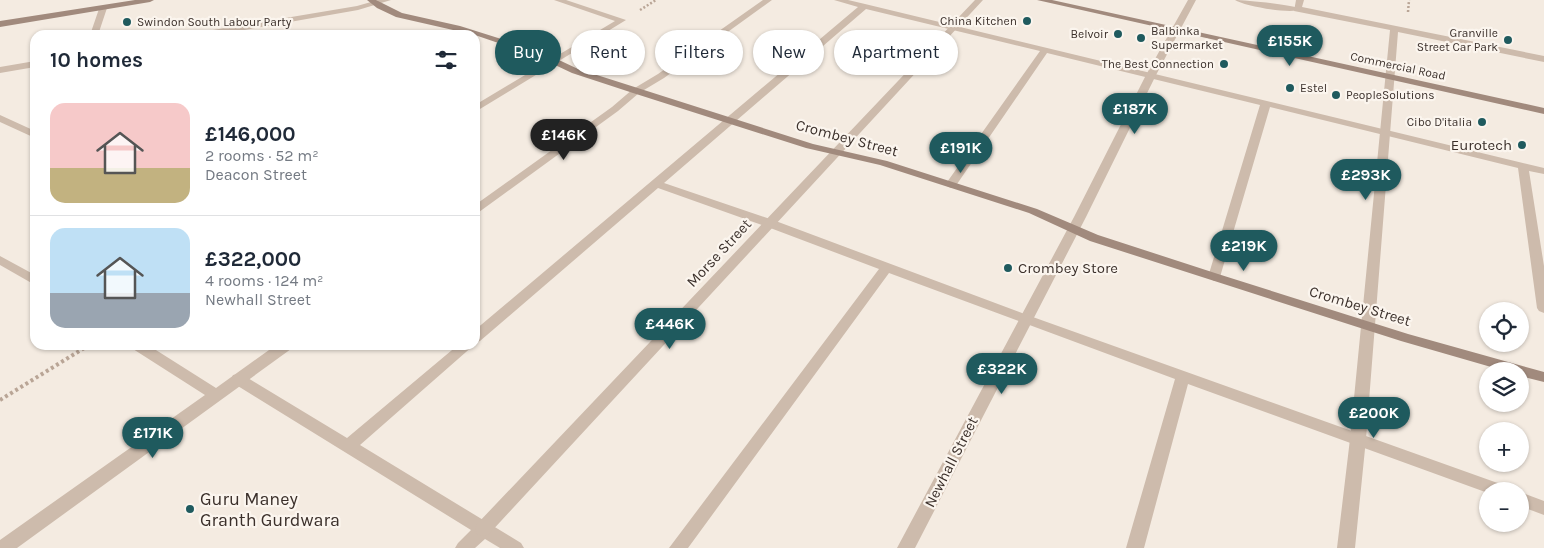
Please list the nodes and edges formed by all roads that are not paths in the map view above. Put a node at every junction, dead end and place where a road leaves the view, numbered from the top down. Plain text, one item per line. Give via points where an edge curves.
1 (150, 0) edge
2 (388, 0) edge
3 (558, 0) edge
4 (768, 0) edge
5 (838, 0) edge
6 (979, 0) edge
7 (1041, 0) edge
8 (1192, 0) edge
9 (1240, 0) edge
10 (1300, 0) edge
11 (133, 1) edge
12 (373, 2) edge
13 (865, 6) junction
14 (102, 8) junction
15 (1297, 9) junction
16 (0, 24) edge
17 (954, 27) junction
18 (241, 28) junction
19 (1394, 28) junction
20 (95, 30) edge
21 (230, 30) edge
22 (246, 30) edge
23 (463, 30) edge
24 (1175, 30) junction
25 (480, 35) edge
26 (495, 40) edge
27 (1044, 50) junction
28 (561, 57) edge
29 (1544, 59) edge
30 (30, 65) edge
31 (561, 65) edge
32 (0, 70) edge
33 (531, 75) edge
34 (1151, 75) junction
35 (1391, 78) junction
36 (636, 91) junction
37 (1266, 103) junction
38 (480, 107) edge
39 (1544, 111) edge
40 (0, 118) edge
41 (732, 122) junction
42 (1385, 132) junction
43 (30, 133) edge
44 (837, 152) junction
45 (1523, 166) junction
46 (1544, 172) edge
47 (656, 184) junction
48 (950, 184) junction
49 (480, 206) edge
50 (769, 223) junction
51 (1073, 229) junction
52 (0, 260) edge
53 (886, 268) junction
54 (1214, 277) junction
55 (30, 279) edge
56 (1544, 308) edge
57 (1025, 319) junction
58 (1369, 326) junction
59 (480, 334) edge
60 (146, 350) edge
61 (279, 350) edge
62 (461, 350) edge
63 (1544, 376) edge
64 (1183, 377) junction
65 (238, 379) junction
66 (216, 394) junction
67 (1358, 439) junction
68 (347, 446) junction
69 (1479, 483) edge
70 (1529, 502) edge
71 (1544, 508) edge
72 (483, 529) junction
73 (3, 548) edge
74 (464, 548) edge
75 (515, 548) edge
76 (678, 548) edge
77 (906, 548) edge
78 (1135, 548) edge
79 (1346, 548) edge

1 - 11 street
2 - 12 street
3 - 28 street via 622,20
4 - 36 street
5 - 13 street
6 - 17 street, Morse Street
7 - 24 street, Commercial Road
8 - 24 street, Newhall Street
9 - 15 street
10 - 15 street
11 - 14 street
12 - 18 street
12 - 23 street, Crombey Street via 399,14
13 - 17 street
13 - 41 street
14 - 16 street
14 - 20 street
15 - 19 street
17 - 27 street
17 - 44 street, Morse Street
18 - 21 street
18 - 22 street
19 - 29 street
19 - 35 street
24 - 34 street, Newhall Street
24 - 35 street, Commercial Road
25 - 26 street, Crombey Street
27 - 34 street
27 - 48 street
30 - 32 street
31 - 36 street, Crombey Street
33 - 38 street
34 - 37 street
34 - 51 street, Newhall Street
35 - 39 street, Commercial Road
35 - 42 street
36 - 41 street, Crombey Street
36 - 49 street
37 - 42 street
37 - 54 street
40 - 43 street
41 - 44 street, Crombey Street
41 - 47 street
42 - 45 street
42 - 58 street
44 - 48 street, Crombey Street
44 - 50 street, Morse Street
45 - 46 street
45 - 56 street
47 - 50 street
47 - 59 street
48 - 51 street, Crombey Street via 1033,211
50 - 53 street
50 - 72 street, Morse Street
51 - 54 street, Crombey Street
51 - 57 street, Newhall Street
52 - 55 street
53 - 57 street
53 - 76 street
54 - 58 street, Crombey Street
57 - 64 street
57 - 77 street, Newhall Street
58 - 63 street, Crombey Street
58 - 67 street
60 - 66 street
61 - 65 street
62 - 68 street
64 - 67 street
64 - 78 street
65 - 66 street
65 - 68 street
66 - 73 street
67 - 69 street
67 - 79 street
68 - 72 street
70 - 71 street
72 - 74 street, Morse Street
72 - 75 street

